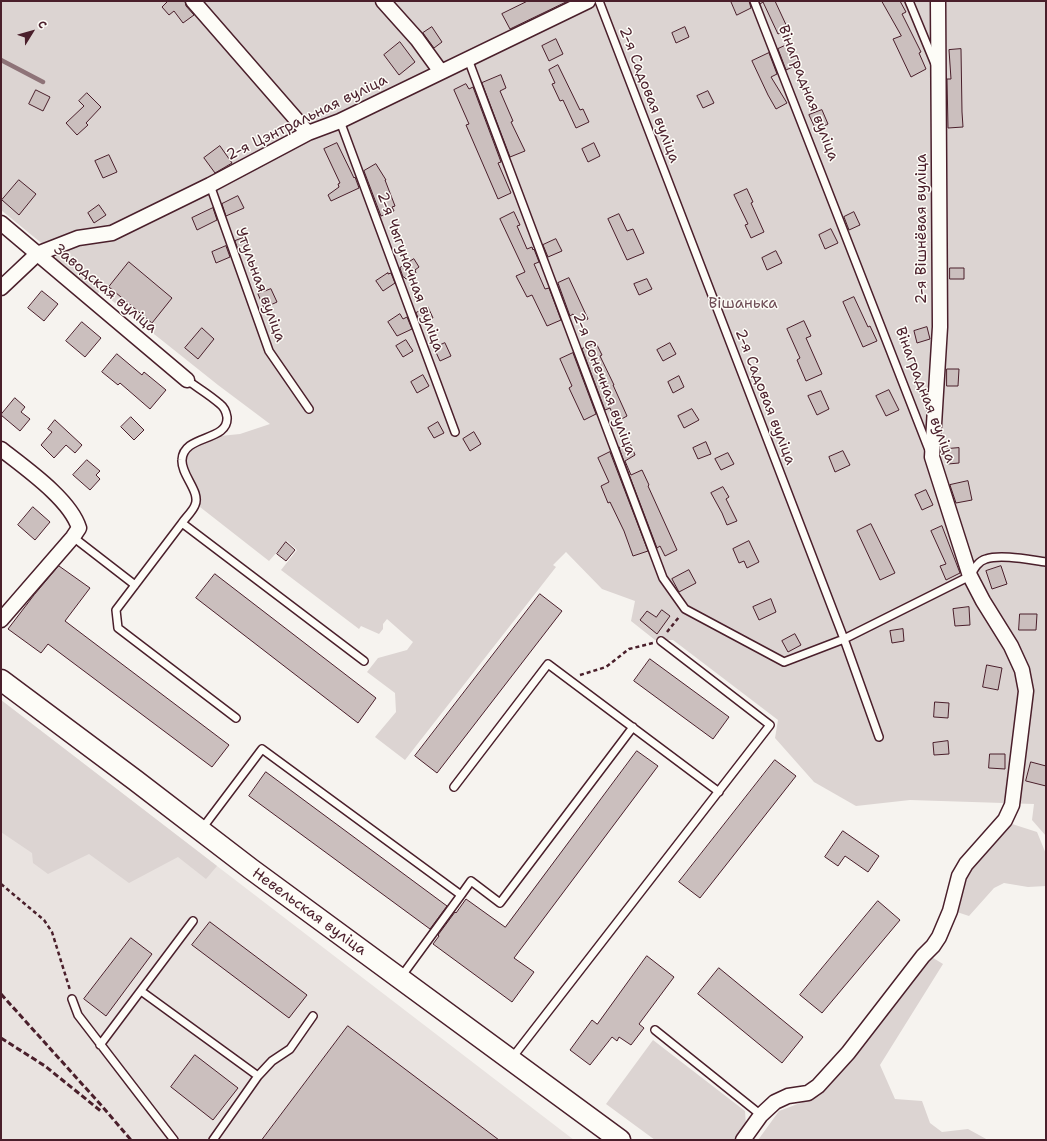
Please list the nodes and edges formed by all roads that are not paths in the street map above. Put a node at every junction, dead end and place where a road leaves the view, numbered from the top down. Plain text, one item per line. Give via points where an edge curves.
1 (193, 1) edge
2 (383, 1) edge
3 (588, 1) edge
4 (599, 1) edge
5 (754, 1) edge
6 (909, 1) edge
7 (938, 1) edge
8 (468, 59) junction
9 (441, 72) junction
10 (938, 72) junction
11 (340, 121) junction
12 (308, 133) junction
13 (210, 185) junction
14 (1, 223) edge
15 (38, 254) junction
16 (1, 288) edge
17 (187, 380) joint
18 (309, 409) dead end
19 (455, 432) dead end
20 (1, 449) edge
21 (932, 457) junction
22 (182, 522) junction
23 (73, 537) junction
24 (1046, 562) edge
25 (970, 576) junction
26 (135, 585) junction
27 (1, 620) edge
28 (844, 639) junction
29 (661, 640) road end
30 (364, 661) dead end
31 (1, 680) edge
32 (236, 718) dead end
33 (633, 727) junction
34 (879, 737) dead end
35 (454, 787) dead end
36 (719, 792) junction
37 (200, 830) junction
38 (461, 895) junction
39 (193, 921) dead end
40 (399, 979) junction
41 (141, 991) junction
42 (72, 999) road end
43 (313, 1016) dead end
44 (654, 1030) dead end
45 (100, 1045) junction
46 (510, 1060) junction
47 (258, 1076) junction
48 (761, 1115) junction
49 (174, 1140) edge
50 (213, 1140) edge
51 (620, 1140) edge
52 (743, 1140) edge

1 - 12 street
2 - 9 street via 417,39
3 - 8 street, 2-я Цэнтральная вуліца
4 - 28 lane, 2-я Садовая вуліца
5 - 21 lane, Вінаградная вуліца
6 - 10 lane
7 - 10 street, 2-я Вішнёвая вуліца
8 - 9 street, 2-я Цэнтральная вуліца
8 - 28 lane, 2-я Сонечная вуліца via 663,578 685,609 784,662
9 - 11 street, 2-я Цэнтральная вуліца
10 - 21 street, 2-я Вішнёвая вуліца via 940,327
11 - 12 street, 2-я Цэнтральная вуліца
11 - 19 lane, 2-я Чыгуначная вуліца
12 - 13 street, 2-я Цэнтральная вуліца
13 - 15 street, 2-я Цэнтральная вуліца via 112,233 78,238
13 - 18 lane, Утульная вуліца via 269,351
14 - 15 street, Заводская вуліца
15 - 16 street
15 - 17 street, Заводская вуліца
17 - 22 lane via 220,404 226,411 227,420 224,428 189,445 183,452 185,475 196,498 195,505
20 - 23 street via 59,497 76,519 79,528
21 - 25 street, Вінаградная вуліца
22 - 26 lane
22 - 30 lane
23 - 26 lane
23 - 27 street
24 - 25 lane via 1000,557 986,559 976,565
25 - 28 lane
25 - 48 street, Вінаградная вуліца via 1011,646 1022,670 1026,691 1012,805 1005,820 966,864 950,911 933,946 848,1053 818,1086 808,1093 788,1096 775,1102
26 - 32 lane via 116,610 118,628
28 - 34 lane, 2-я Садовая вуліца
29 - 36 lane via 770,726
31 - 37 street, Невельская вуліца
33 - 35 lane via 548,664
33 - 36 lane
33 - 38 lane via 500,903 471,882
36 - 46 lane
37 - 38 lane via 262,749
37 - 40 street, Невельская вуліца
38 - 40 lane
39 - 41 lane
40 - 46 street, Невельская вуліца
41 - 45 lane
41 - 47 lane
42 - 45 lane via 78,1015
43 - 47 lane via 290,1049 272,1061
44 - 48 lane
45 - 49 lane
46 - 51 street, Невельская вуліца
47 - 50 lane
48 - 52 street

